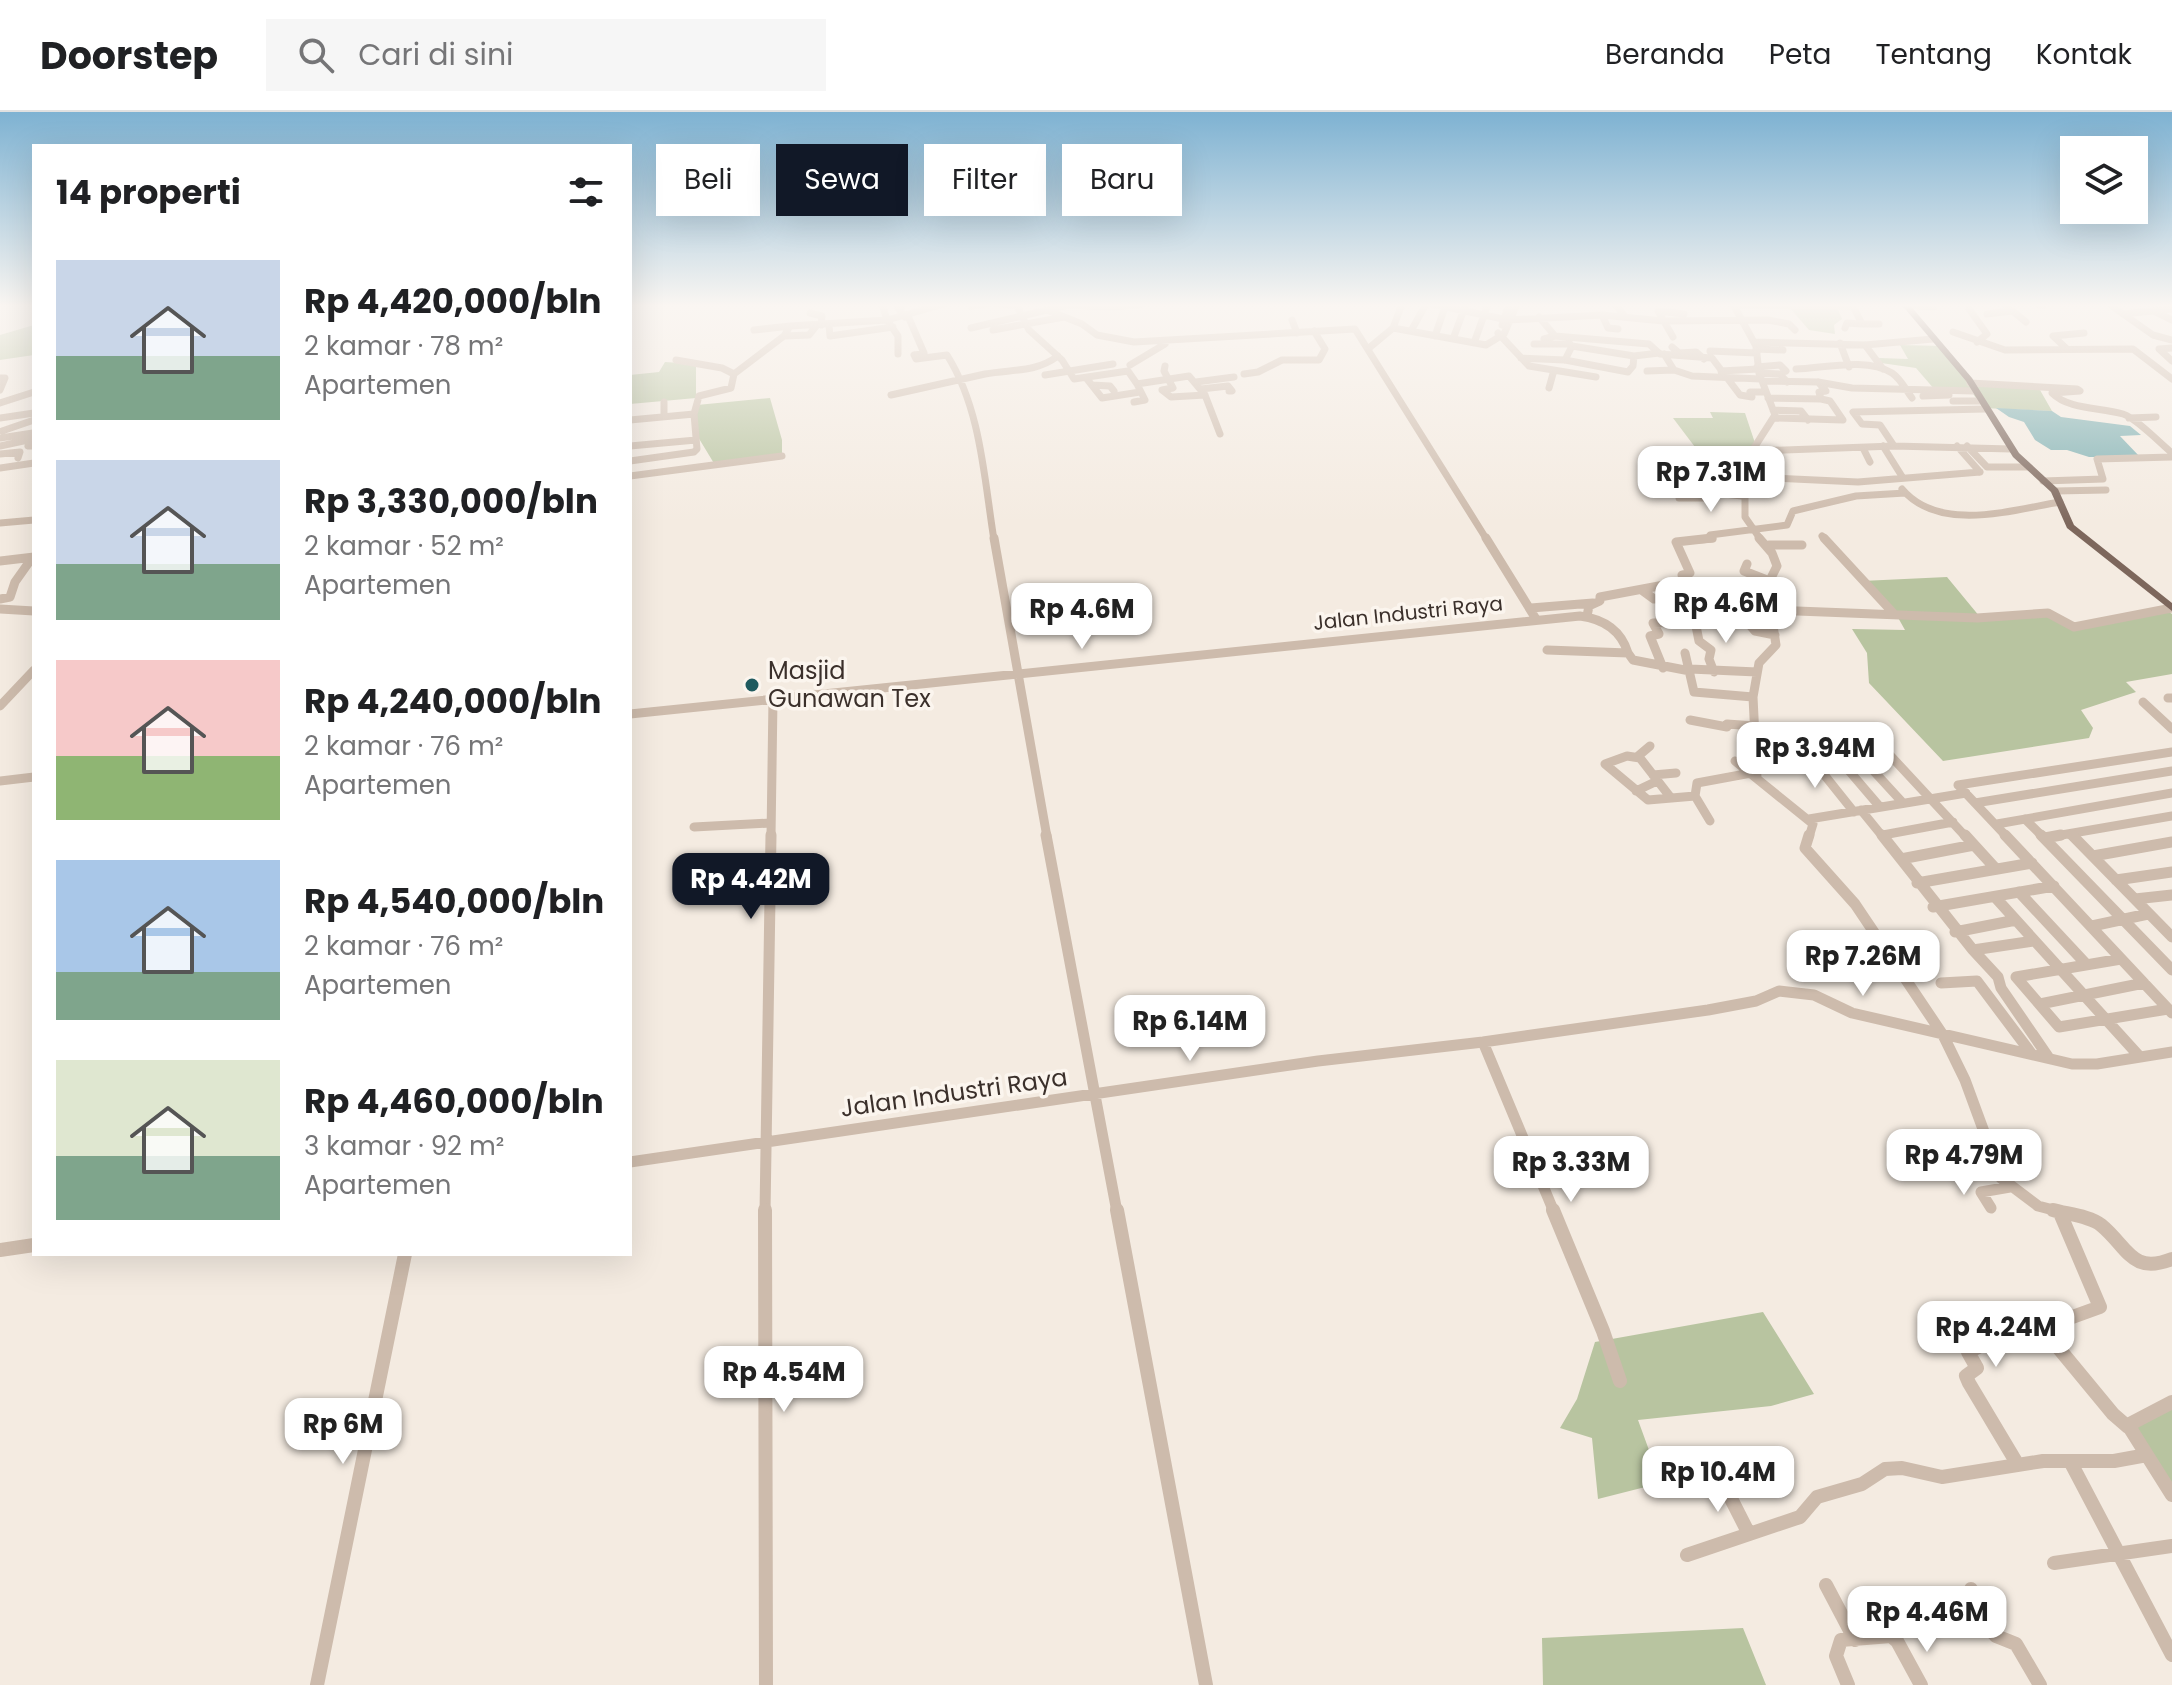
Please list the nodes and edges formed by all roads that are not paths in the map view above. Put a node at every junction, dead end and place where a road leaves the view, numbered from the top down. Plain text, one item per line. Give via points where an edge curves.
1 (733, 377) edge
2 (961, 377) edge
3 (979, 377) edge
4 (1074, 377) edge
5 (1105, 377) edge
6 (1132, 377) edge
7 (1167, 377) edge
8 (1183, 377) edge
9 (1190, 377) edge
10 (1387, 377) edge
11 (1552, 377) edge
12 (1574, 377) edge
13 (1712, 377) edge
14 (1751, 377) edge
15 (1760, 377) edge
16 (1771, 377) edge
17 (1844, 377) edge
18 (1857, 377) edge
19 (1895, 377) edge
20 (1966, 377) edge
21 (0, 378) edge
22 (1727, 378) junction
23 (1747, 379) joint
24 (963, 380) junction
25 (1168, 381) junction
26 (1089, 382) junction
27 (1818, 382) junction
28 (712, 383) dead end
29 (1232, 385) dead end
30 (1573, 385) dead end
31 (1549, 388) dead end
32 (1891, 388) junction
33 (1904, 388) junction
34 (0, 389) edge
35 (1140, 390) junction
36 (1114, 391) dead end
37 (1202, 392) junction
38 (32, 393) edge
39 (1166, 393) junction
40 (700, 394) junction
41 (891, 395) dead end
42 (1767, 395) junction
43 (1977, 395) junction
44 (1923, 396) dead end
45 (1912, 398) dead end
46 (1821, 399) junction
47 (1953, 401) dead end
48 (664, 402) dead end
49 (1134, 402) dead end
50 (0, 403) edge
51 (1170, 404) dead end
52 (633, 408) dead end
53 (1907, 409) junction
54 (32, 413) edge
55 (694, 414) junction
56 (1774, 414) junction
57 (1842, 415) junction
58 (1853, 415) junction
59 (664, 416) junction
60 (2156, 417) dead end
61 (0, 418) edge
62 (2129, 418) junction
63 (632, 420) edge
64 (32, 421) edge
65 (0, 431) edge
66 (32, 433) edge
67 (1220, 434) dead end
68 (0, 438) edge
69 (696, 440) junction
70 (32, 441) edge
71 (0, 446) edge
72 (632, 446) edge
73 (1883, 446) junction
74 (1894, 446) junction
75 (1962, 446) junction
76 (1863, 448) junction
77 (2011, 449) junction
78 (1754, 451) junction
79 (2170, 451) edge
80 (0, 454) edge
81 (782, 456) dead end
82 (18, 458) dead end
83 (654, 458) junction
84 (632, 461) edge
85 (1870, 462) dead end
86 (32, 463) edge
87 (2027, 467) junction
88 (0, 468) edge
89 (656, 472) junction
90 (632, 476) edge
91 (1749, 477) junction
92 (1903, 478) junction
93 (1893, 479) junction
94 (2043, 481) junction
95 (2106, 490) dead end
96 (2055, 491) junction
97 (1905, 493) junction
98 (1742, 496) junction
99 (1679, 498) dead end
100 (1947, 499) dead end
101 (2060, 502) junction
102 (1955, 513) junction
103 (32, 520) edge
104 (0, 523) edge
105 (1754, 532) junction
106 (1822, 536) dead end
107 (1769, 545) junction
108 (1802, 545) dead end
109 (32, 556) edge
110 (32, 557) edge
111 (0, 561) edge
112 (1747, 564) dead end
113 (1767, 580) junction
114 (1643, 591) junction
115 (1767, 596) junction
116 (0, 599) edge
117 (1593, 603) junction
118 (1531, 608) junction
119 (2172, 608) edge
120 (0, 609) edge
121 (1769, 610) junction
122 (32, 611) edge
123 (1895, 615) junction
124 (1587, 616) junction
125 (1692, 616) junction
126 (1536, 619) junction
127 (1775, 635) junction
128 (1547, 650) dead end
129 (1628, 653) junction
130 (1685, 653) dead end
131 (1663, 668) junction
132 (1690, 670) junction
133 (32, 672) edge
134 (1714, 672) junction
135 (1757, 672) junction
136 (1017, 674) junction
137 (1753, 697) junction
138 (773, 699) junction
139 (2143, 702) dead end
140 (0, 706) edge
141 (632, 714) edge
142 (1690, 720) dead end
143 (1755, 726) junction
144 (2172, 729) edge
145 (1755, 738) junction
146 (1650, 746) dead end
147 (2172, 752) edge
148 (1637, 757) junction
149 (1735, 761) dead end
150 (1813, 761) junction
151 (2109, 762) junction
152 (2172, 771) edge
153 (1676, 773) dead end
154 (1754, 776) junction
155 (32, 777) edge
156 (1655, 778) junction
157 (2126, 778) junction
158 (0, 781) edge
159 (1636, 791) junction
160 (1966, 793) junction
161 (2172, 793) edge
162 (1695, 796) junction
163 (1671, 798) junction
164 (1931, 798) junction
165 (1903, 803) junction
166 (1975, 803) junction
167 (1880, 807) junction
168 (1857, 811) junction
169 (2172, 816) edge
170 (1809, 819) junction
171 (2025, 819) junction
172 (1710, 821) dead end
173 (1953, 822) junction
174 (771, 823) junction
175 (1997, 824) junction
176 (694, 827) dead end
177 (2071, 834) junction
178 (1883, 835) junction
179 (2045, 838) junction
180 (2172, 842) edge
181 (1974, 845) junction
182 (2093, 856) junction
183 (1901, 859) junction
184 (2032, 863) junction
185 (1996, 869) junction
186 (2172, 872) edge
187 (2116, 880) junction
188 (1917, 883) junction
189 (2054, 886) junction
190 (2019, 892) junction
191 (2172, 895) edge
192 (1995, 897) junction
193 (2135, 899) junction
194 (1933, 907) junction
195 (2148, 914) junction
196 (2016, 920) junction
197 (2122, 920) junction
198 (2092, 926) junction
199 (1955, 932) junction
200 (2172, 937) edge
201 (2034, 941) junction
202 (1973, 950) junction
203 (2121, 959) junction
204 (2087, 965) junction
205 (2172, 970) edge
206 (2061, 971) junction
207 (1998, 977) junction
208 (2016, 977) junction
209 (1941, 983) dead end
210 (2144, 983) junction
211 (2083, 995) junction
212 (2040, 1004) junction
213 (2170, 1011) edge
214 (2105, 1018) junction
215 (1943, 1035) junction
216 (1483, 1042) junction
217 (2172, 1052) edge
218 (2031, 1053) junction
219 (2140, 1057) junction
220 (2049, 1058) junction
221 (1095, 1095) junction
222 (1985, 1136) junction
223 (1952, 1140) dead end
224 (765, 1143) junction
225 (1990, 1152) junction
226 (1959, 1156) dead end
227 (632, 1162) edge
228 (2010, 1187) junction
229 (1991, 1208) dead end
230 (2060, 1213) junction
231 (32, 1245) edge
232 (0, 1250) edge
233 (405, 1256) edge
234 (2172, 1259) edge
235 (2042, 1328) junction
236 (1620, 1381) dead end
237 (2172, 1402) edge
238 (2128, 1427) junction
239 (2147, 1455) junction
240 (2071, 1463) junction
241 (2018, 1465) junction
242 (1720, 1477) dead end
243 (2172, 1495) edge
244 (1749, 1534) junction
245 (2172, 1546) edge
246 (2116, 1553) junction
247 (1687, 1555) dead end
248 (2054, 1563) dead end
249 (1826, 1585) dead end
250 (1971, 1589) dead end
251 (1855, 1640) junction
252 (2172, 1655) edge
253 (317, 1685) edge
254 (766, 1685) edge
255 (1206, 1685) edge
256 (1848, 1685) edge
257 (1921, 1685) edge
258 (2040, 1685) edge

1 - 40 street via 730,389
2 - 24 street
3 - 24 street
4 - 26 street
5 - 26 street
6 - 35 street
7 - 25 street
8 - 25 street
9 - 37 street
10 - 118 street, Jalan Industri Raya
11 - 31 street
12 - 30 street
13 - 22 street
14 - 23 street
15 - 42 street
16 - 27 street
17 - 27 street
18 - 32 street
19 - 33 street
20 - 43 main road
21 - 34 street via 5,378
22 - 23 street
22 - 42 street via 1740,395
24 - 41 street
24 - 136 street
25 - 35 street
25 - 39 street via 1173,388 1162,390
26 - 35 street via 1102,398
26 - 36 street
27 - 46 street via 1826,391 1819,392
28 - 40 street
29 - 37 street
32 - 33 street
32 - 53 street
33 - 43 street
33 - 45 street
35 - 39 street
35 - 49 street via 1145,400
37 - 39 street via 1172,398
37 - 51 street
37 - 67 street
38 - 50 street
40 - 55 street
42 - 46 street
42 - 56 street
43 - 44 street
43 - 47 street
43 - 53 street
43 - 62 street via 2075,389 2080,391 2052,393 2071,406 2097,407
43 - 77 main road
46 - 57 street
48 - 59 street
52 - 63 street
53 - 58 street
54 - 61 street
55 - 59 street
55 - 69 street
56 - 57 street via 1808,420 1843,420
56 - 78 street
57 - 58 street
58 - 74 street via 1862,424 1879,424
59 - 63 street
60 - 62 street
62 - 79 street
64 - 65 street
66 - 68 street
69 - 72 street
69 - 83 street via 694,452
70 - 71 street
73 - 74 street
73 - 76 street
73 - 92 street
74 - 75 street
75 - 77 street
75 - 87 street via 1987,467
75 - 92 street via 1980,472
76 - 78 street via 1848,454
76 - 85 street
77 - 87 main road
78 - 91 street via 1745,462
79 - 94 street via 2099,459 2102,479
80 - 82 street via 19,452
81 - 89 street
83 - 84 street
83 - 89 street
86 - 88 street
87 - 94 main road
89 - 90 street
91 - 93 street
91 - 98 street
92 - 93 street
93 - 97 street
94 - 96 main road
95 - 96 street
96 - 101 main road
97 - 102 street via 1920,506
97 - 105 street via 1856,496 1793,511 1789,524
98 - 99 street
98 - 105 street
100 - 102 street
101 - 102 street
101 - 119 main road via 2070,526
103 - 104 street
105 - 107 street
105 - 114 street via 1676,542 1690,572 1682,575 1685,587
106 - 123 street
107 - 108 street
107 - 113 street via 1777,566
109 - 111 street
110 - 116 street via 11,596
112 - 113 street via 1747,575
113 - 115 street
114 - 117 street via 1600,597
114 - 125 street via 1654,599 1673,597
115 - 121 street
115 - 125 street via 1698,601 1702,606
117 - 118 street
117 - 124 street
118 - 126 street, Jalan Industri Raya
119 - 123 street via 2074,627 2048,613 1977,618
120 - 122 street
121 - 123 street
121 - 127 street
124 - 126 street
124 - 129 street via 1620,634
125 - 127 street via 1749,624 1755,631
125 - 131 street via 1653,623 1659,634 1650,636
125 - 134 street via 1699,641 1712,653
126 - 136 street, Jalan Industri Raya
127 - 135 street via 1775,649
128 - 129 street
129 - 131 street via 1630,660
130 - 132 street
131 - 132 street
132 - 134 street
132 - 137 street via 1694,692
133 - 140 street
134 - 135 street
135 - 137 street
136 - 138 street, Jalan Industri Raya
136 - 221 street
137 - 143 street
138 - 141 street, Jalan Industri Raya
138 - 174 street
139 - 144 street
142 - 143 street
143 - 145 street
145 - 150 street via 1771,742 1780,759
145 - 154 street
146 - 148 street
147 - 151 street
148 - 156 street
148 - 159 street via 1605,764
149 - 154 street
150 - 167 street via 1802,747 1827,745
150 - 168 street
151 - 157 street
151 - 160 street via 1958,785
152 - 157 street
153 - 156 street
154 - 162 street via 1697,783
154 - 170 street
155 - 158 street
156 - 159 street
156 - 163 street
157 - 166 street
159 - 163 street via 1652,801
160 - 164 street
160 - 166 street
161 - 171 street
162 - 163 street
162 - 172 street
164 - 165 street
164 - 165 street via 1874,738 1849,739
164 - 173 street
165 - 167 street
166 - 175 street
167 - 168 street
168 - 170 street
168 - 178 street
169 - 177 street
170 - 215 street via 1814,827 1805,848 1855,904
171 - 175 street
171 - 179 street
173 - 178 street
173 - 181 street
174 - 176 street
174 - 224 street
175 - 184 street
177 - 179 street
177 - 182 street
178 - 183 street
179 - 197 street
180 - 182 street
181 - 183 street
181 - 185 street
182 - 187 street
183 - 188 street
184 - 185 street
184 - 189 street
185 - 188 street
186 - 187 street
187 - 193 street
188 - 194 street
189 - 190 street
189 - 198 street
190 - 192 street
190 - 204 street
191 - 193 street
192 - 194 street
192 - 196 street
193 - 195 street
194 - 199 street
195 - 197 street
195 - 200 street
196 - 199 street
196 - 201 street
197 - 198 street
197 - 205 street
198 - 203 street
199 - 202 street
201 - 202 street
201 - 206 street
202 - 207 street
203 - 204 street
203 - 210 street
204 - 206 street
206 - 208 street
206 - 211 street
207 - 208 street
207 - 220 street
208 - 212 street
209 - 218 street via 1977,981
210 - 211 street
210 - 213 street
211 - 212 street
211 - 214 street
212 - 214 street via 2059,1027
213 - 214 street
214 - 219 street
215 - 216 street, Jalan Industri Raya via 1852,1013 1814,995 1779,991 1708,1010
215 - 218 street, Jalan Industri Raya
215 - 222 street
216 - 221 street, Jalan Industri Raya
216 - 236 street
217 - 219 street, Jalan Industri Raya
218 - 220 street, Jalan Industri Raya
219 - 220 street, Jalan Industri Raya via 2083,1065
221 - 224 street, Jalan Industri Raya
221 - 255 street
222 - 223 street
222 - 225 street
224 - 227 street, Jalan Industri Raya
224 - 254 street
225 - 226 street
225 - 228 street
228 - 229 street via 1981,1192
228 - 230 street
230 - 234 street via 2099,1223 2135,1261 2146,1265
230 - 235 street via 2100,1307
231 - 232 street
233 - 253 street
235 - 238 street
235 - 241 street via 1968,1352 1977,1368 1966,1376 1969,1383
237 - 238 street via 2132,1420
238 - 239 street
239 - 240 street
239 - 243 street
240 - 241 street
240 - 246 street
241 - 244 street via 1942,1477 1885,1469 1862,1484 1817,1497 1800,1517
242 - 244 street
244 - 247 street
245 - 246 street
246 - 248 street
246 - 252 street
249 - 251 street
250 - 258 street via 1987,1626 2016,1644
251 - 256 street via 1841,1640 1835,1648
251 - 257 street via 1895,1638

